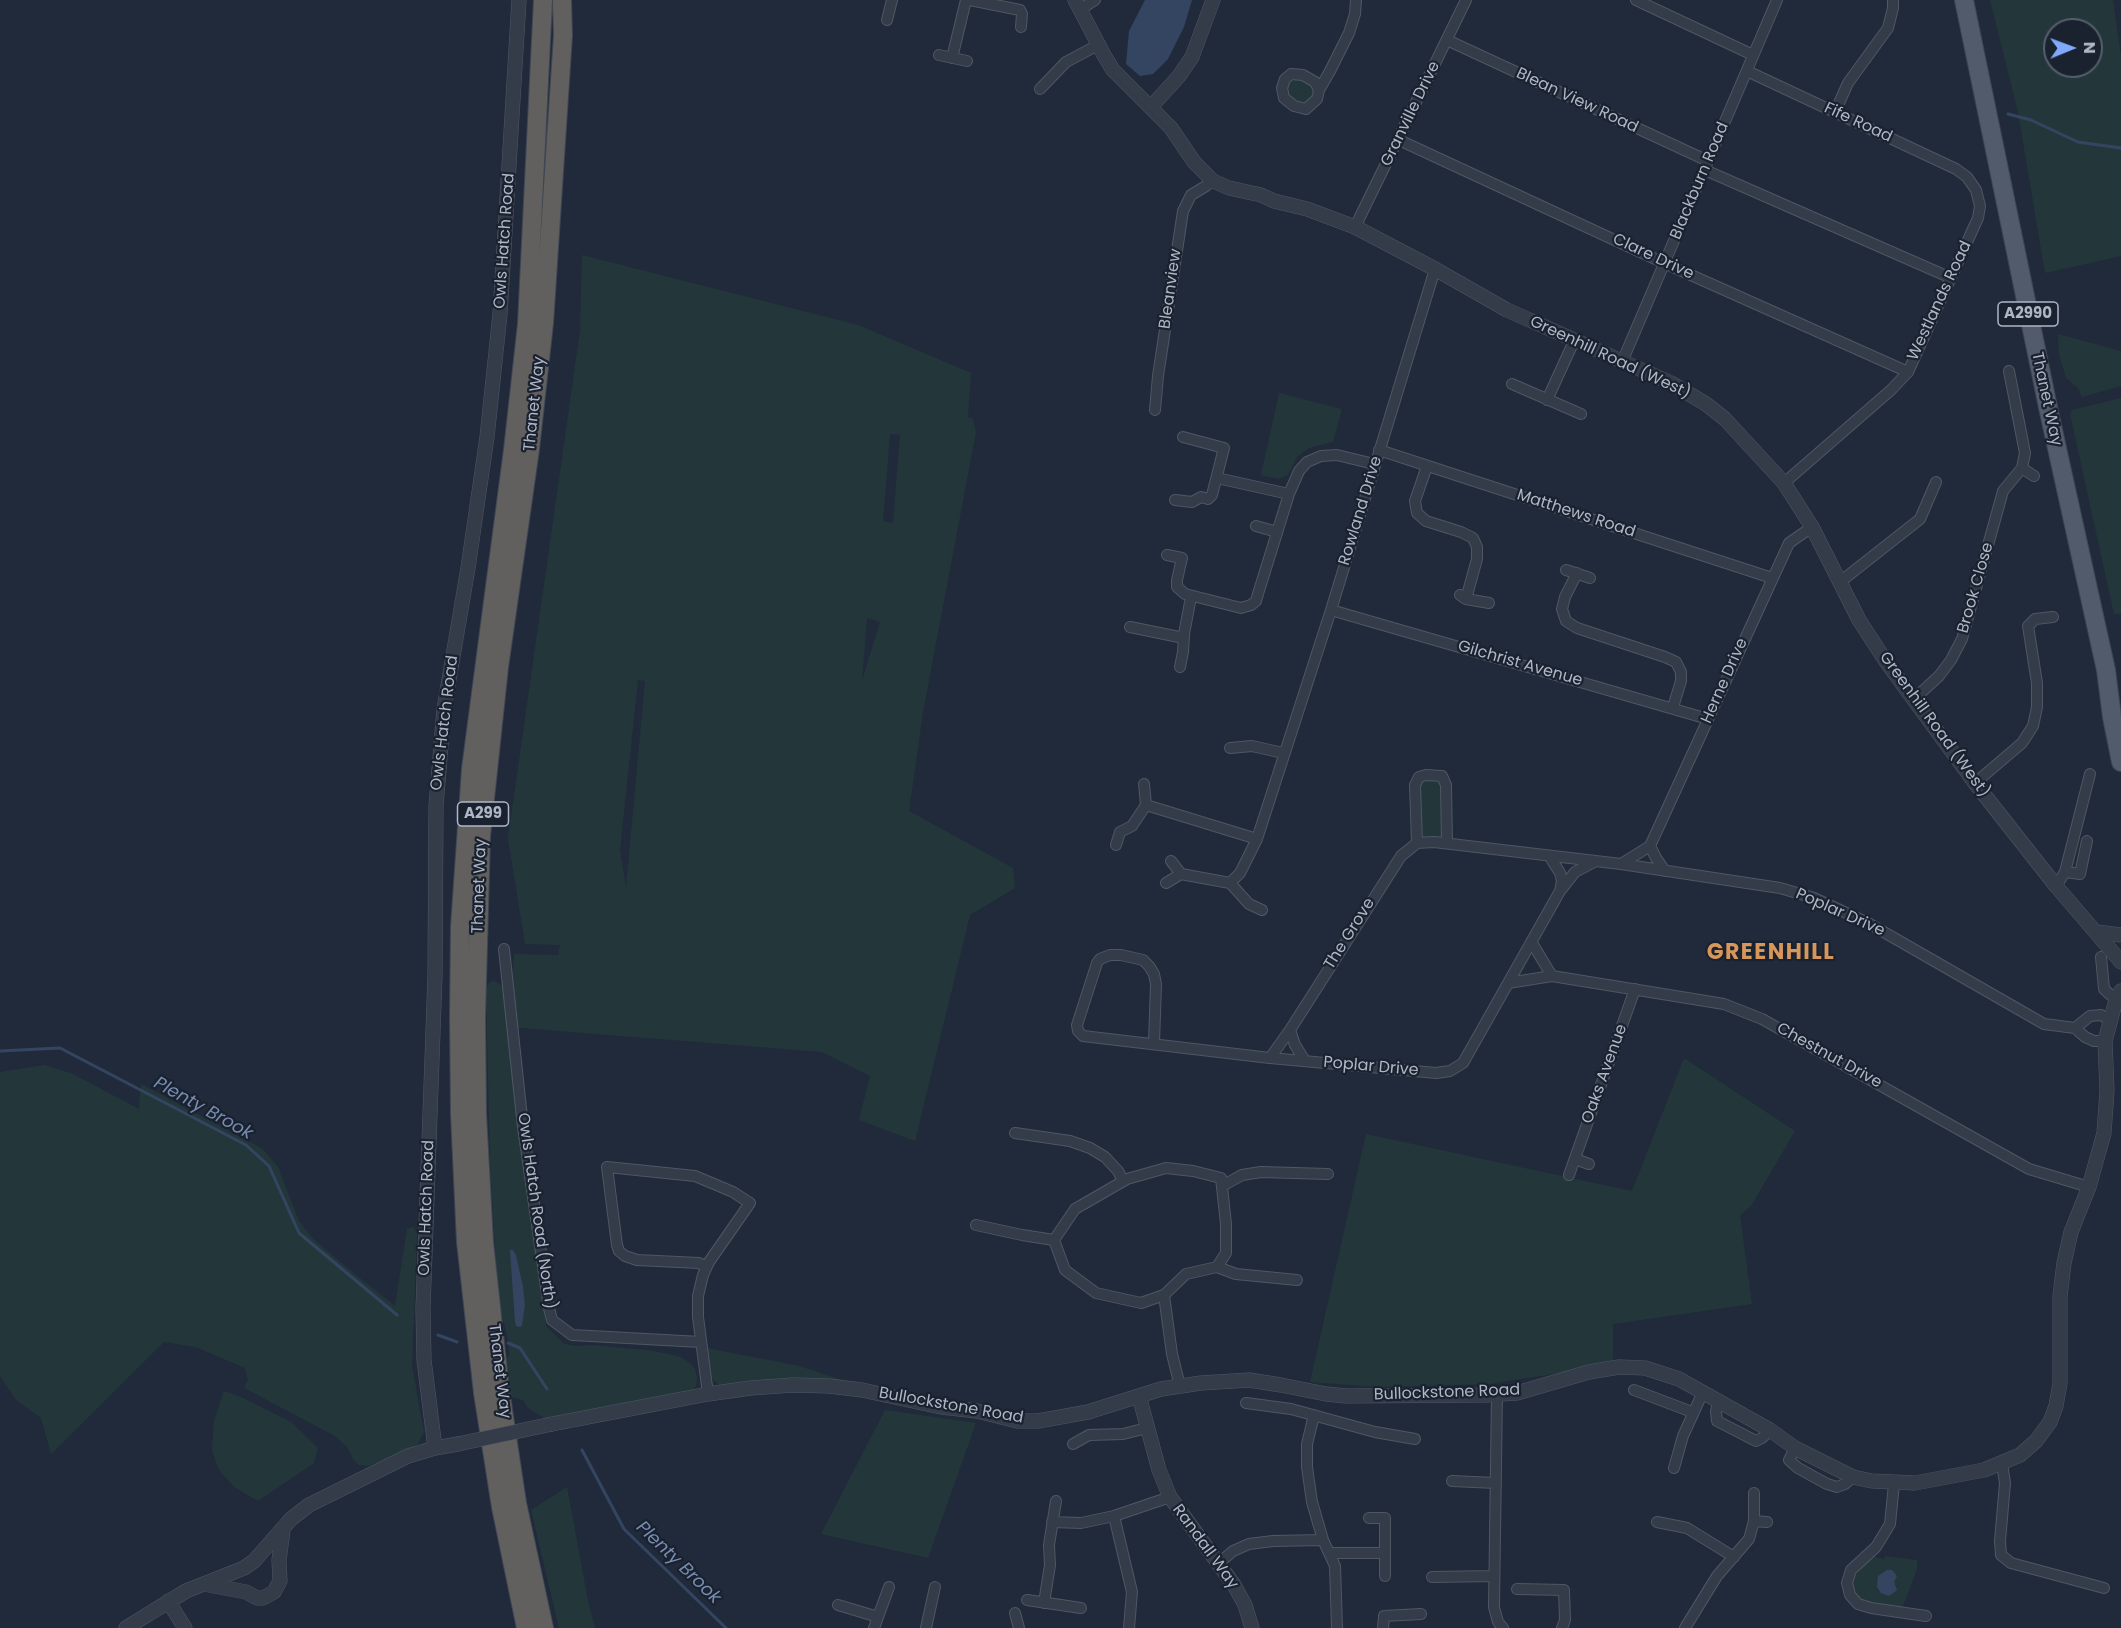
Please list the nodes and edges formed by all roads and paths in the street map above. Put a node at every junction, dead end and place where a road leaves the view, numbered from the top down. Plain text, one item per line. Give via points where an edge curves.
1 (519, 0) edge
2 (543, 0) edge
3 (562, 0) edge
4 (892, 0) edge
5 (968, 0) edge
6 (1095, 0) edge
7 (1213, 0) edge
8 (1355, 0) edge
9 (1466, 0) edge
10 (1636, 0) edge
11 (1777, 0) edge
12 (1893, 0) edge
13 (1964, 0) edge
14 (1078, 4) edge
15 (887, 20) dead end
16 (1022, 27) dead end
17 (1447, 40) junction
18 (1098, 45) junction
19 (939, 55) dead end
20 (1754, 56) junction
21 (952, 58) junction
22 (967, 61) dead end
23 (1747, 71) junction
24 (1040, 89) dead end
25 (1319, 90) dead end
26 (1150, 107) junction
27 (1834, 112) junction
28 (1399, 140) junction
29 (1707, 165) junction
30 (1967, 177) joint
31 (1211, 179) junction
32 (1355, 227) junction
33 (1664, 263) junction
34 (1435, 269) junction
35 (1951, 278) junction
36 (1574, 341) junction
37 (1622, 362) junction
38 (2010, 371) dead end
39 (1908, 372) junction
40 (1511, 385) dead end
41 (1547, 400) junction
42 (1155, 410) dead end
43 (1581, 415) dead end
44 (1183, 437) dead end
45 (1379, 450) junction
46 (1374, 464) junction
47 (1427, 466) junction
48 (2022, 468) junction
49 (2034, 476) dead end
50 (1217, 478) junction
51 (1936, 482) dead end
52 (1784, 483) junction
53 (1289, 494) junction
54 (1175, 500) dead end
55 (1256, 526) dead end
56 (1812, 527) junction
57 (1277, 532) junction
58 (1167, 555) dead end
59 (1590, 578) dead end
60 (1772, 578) junction
61 (1840, 582) junction
62 (1191, 597) junction
63 (1489, 603) dead end
64 (1331, 610) junction
65 (2053, 617) dead end
66 (1130, 627) dead end
67 (1184, 638) junction
68 (1180, 667) dead end
69 (1914, 699) junction
70 (1673, 707) junction
71 (1708, 719) junction
72 (1230, 748) dead end
73 (1283, 753) junction
74 (2121, 762) edge
75 (2090, 774) dead end
76 (1975, 783) junction
77 (1144, 784) dead end
78 (1146, 805) junction
79 (1257, 839) junction
80 (2087, 841) dead end
81 (1417, 843) junction
82 (1447, 843) junction
83 (1116, 845) dead end
84 (1650, 846) junction
85 (1550, 857) junction
86 (1171, 861) dead end
87 (1597, 861) junction
88 (1621, 864) junction
89 (1665, 871) junction
90 (2065, 872) junction
91 (1180, 874) junction
92 (1166, 883) dead end
93 (1230, 883) junction
94 (2056, 886) junction
95 (1560, 891) junction
96 (1249, 904) junction
97 (1262, 910) dead end
98 (1245, 915) dead end
99 (2097, 932) junction
100 (2121, 935) edge
101 (1532, 943) junction
102 (504, 948) dead end
103 (2101, 957) dead end
104 (2121, 962) edge
105 (1551, 976) junction
106 (1508, 983) junction
107 (1635, 989) junction
108 (2119, 1000) edge
109 (2110, 1020) junction
110 (2075, 1028) junction
111 (1290, 1030) junction
112 (2105, 1041) junction
113 (1154, 1043) junction
114 (1270, 1058) junction
115 (1305, 1060) junction
116 (1016, 1133) dead end
117 (1575, 1159) junction
118 (1589, 1164) dead end
119 (1328, 1174) dead end
120 (1569, 1175) dead end
121 (1124, 1181) junction
122 (1222, 1186) junction
123 (2089, 1187) junction
124 (976, 1225) dead end
125 (1054, 1240) junction
126 (706, 1267) junction
127 (1217, 1267) junction
128 (1297, 1280) dead end
129 (1164, 1295) junction
130 (701, 1342) junction
131 (1180, 1386) junction
132 (1634, 1390) dead end
133 (1703, 1392) junction
134 (708, 1394) junction
135 (1497, 1394) junction
136 (1138, 1396) junction
137 (1246, 1403) dead end
138 (1692, 1412) junction
139 (1314, 1415) junction
140 (1147, 1428) junction
141 (1415, 1439) dead end
142 (1073, 1444) dead end
143 (435, 1448) junction
144 (2002, 1464) junction
145 (1674, 1468) dead end
146 (1452, 1481) dead end
147 (1496, 1483) junction
148 (1894, 1484) junction
149 (1754, 1493) dead end
150 (1170, 1497) junction
151 (1056, 1501) dead end
152 (1114, 1516) junction
153 (1369, 1518) dead end
154 (1754, 1521) junction
155 (1052, 1522) junction
156 (1657, 1522) dead end
157 (1767, 1522) dead end
158 (283, 1528) junction
159 (1323, 1540) junction
160 (1330, 1553) junction
161 (1385, 1553) junction
162 (1734, 1557) junction
163 (1220, 1563) junction
164 (249, 1565) junction
165 (279, 1575) junction
166 (1385, 1576) dead end
167 (1494, 1576) junction
168 (1432, 1578) dead end
169 (206, 1584) junction
170 (889, 1587) dead end
171 (934, 1587) dead end
172 (2104, 1588) dead end
173 (1517, 1589) dead end
174 (246, 1592) junction
175 (1027, 1600) dead end
176 (168, 1601) junction
177 (1044, 1603) junction
178 (838, 1605) dead end
179 (1081, 1608) dead end
180 (1015, 1613) dead end
181 (1421, 1614) dead end
182 (1926, 1616) dead end
183 (878, 1617) junction
184 (126, 1628) edge
185 (185, 1628) edge
186 (526, 1628) edge
187 (543, 1628) edge
188 (874, 1628) edge
189 (926, 1628) edge
190 (1019, 1628) edge
191 (1129, 1628) edge
192 (1252, 1628) edge
193 (1337, 1628) edge
194 (1383, 1628) edge
195 (1503, 1628) edge
196 (1562, 1628) edge
197 (1684, 1628) edge

1 - 143 street, Owls Hatch Road via 499,325 487,437 444,708 436,806 435,976 423,1308 424,1360
2 - 186 highway, Thanet Way / A299 via 527,324 472,758 459,996 460,1114 468,1254 483,1393
3 - 187 highway, Thanet Way / A299 via 544,323 481,836 476,1017 483,1230 500,1390 517,1503
4 - 15 street
5 - 16 street via 1020,10
5 - 21 street
6 - 14 street
7 - 26 street via 1192,57
8 - 25 street via 1349,33
9 - 17 street, Granville Drive
10 - 20 street
11 - 20 street, Blackburn Road
12 - 27 street via 1888,28 1848,83
13 - 74 main road, Thanet Way / A2990 via 2106,670
14 - 18 street, Greenhill Road (West)
17 - 28 street, Granville Drive
17 - 29 street, Blean View Road
18 - 24 street via 1066,62
18 - 26 street, Greenhill Road (West) via 1120,78
19 - 21 street
20 - 23 street, Blackburn Road
21 - 22 street
23 - 27 street, Fife Road
23 - 29 street, Blackburn Road
26 - 31 street, Greenhill Road (West)
27 - 30 street, Fife Road
28 - 32 street, Granville Drive
28 - 33 street, Clare Drive
29 - 33 street, Blackburn Road
29 - 35 street, Blean View Road
30 - 35 street, Westlands Road via 1980,206
31 - 32 street, Greenhill Road (West)
31 - 42 street, Bleanview via 1191,195 1183,211
32 - 34 street, Greenhill Road (West)
33 - 37 street, Blackburn Road
33 - 39 street, Clare Drive
34 - 36 street, Greenhill Road (West) via 1506,310
34 - 45 street, Rowland Drive
35 - 39 street, Westlands Road
36 - 37 street, Greenhill Road (West)
36 - 41 street
37 - 52 street, Greenhill Road (West) via 1671,383 1706,404 1738,431
38 - 48 street via 2025,453
39 - 52 street, Westlands Road
40 - 41 street
41 - 43 street
44 - 50 street via 1224,448
45 - 46 street, Rowland Drive
45 - 47 street, Matthews Road
46 - 53 street via 1337,455 1321,456 1299,471
46 - 64 street, Rowland Drive
47 - 60 street, Matthews Road
47 - 63 street via 1415,501 1417,513 1426,521 1473,538 1477,559 1463,597
48 - 49 street
48 - 69 street, Brook Close via 2003,491 1962,639 1952,660
50 - 53 street
50 - 54 street via 1208,499
51 - 61 street via 1933,499 1920,519
52 - 56 street, Greenhill Road (West)
53 - 57 street
55 - 57 street
56 - 60 street, Herne Drive via 1789,543
56 - 61 street, Greenhill Road (West)
57 - 62 street via 1251,605 1241,608
58 - 62 street via 1182,558 1177,587
59 - 70 street via 1571,571 1562,609 1566,621 1676,662 1681,681
60 - 71 street, Herne Drive
61 - 69 street, Greenhill Road (West) via 1868,634
62 - 67 street
64 - 70 street, Gilchrist Avenue
64 - 73 street, Rowland Drive
65 - 76 street via 2035,619 2028,626 2037,683 2033,726 2022,743
66 - 67 street
67 - 68 street
69 - 76 street, Greenhill Road (West)
70 - 71 street, Gilchrist Avenue
71 - 84 street, Herne Drive
72 - 73 street via 1248,746
73 - 79 street, Rowland Drive
75 - 90 street
76 - 94 street, Greenhill Road (West)
77 - 78 street
78 - 79 street
78 - 83 street via 1132,826 1120,832
79 - 93 street, Rowland Drive via 1240,873
80 - 90 street via 2080,874
81 - 82 street
81 - 82 street via 1416,784 1419,777 1426,775 1442,776 1446,785
81 - 111 street, The Grove via 1401,856 1383,882
82 - 85 street
84 - 88 street
84 - 89 street
85 - 87 street
85 - 95 street via 1560,873
86 - 91 street
87 - 88 street, Poplar Drive
87 - 95 street, Poplar Drive via 1575,873
88 - 89 street, Poplar Drive
89 - 110 street, Poplar Drive via 1780,888 1814,898 1868,923 2044,1024
90 - 94 street
91 - 92 street
91 - 93 street
93 - 96 street
94 - 99 street, Greenhill Road (West)
95 - 101 street, Poplar Drive
96 - 97 street
96 - 98 street
99 - 100 street
99 - 104 street, Greenhill Road (West)
101 - 105 street
101 - 106 street, Poplar Drive
102 - 130 street, Owls Hatch Road (North) via 523,1127 552,1320 572,1335
103 - 108 street via 2104,989
105 - 106 street, Chestnut Drive
105 - 107 street, Chestnut Drive
106 - 115 street, Poplar Drive via 1463,1063 1450,1071 1436,1073
107 - 117 street, Oaks Avenue
107 - 123 street, Chestnut Drive via 1724,1004 1762,1019 2029,1169
108 - 109 street
109 - 110 street via 2101,1015 2090,1016
109 - 112 street
110 - 112 street, Poplar Drive via 2094,1041
111 - 114 street, The Grove
111 - 115 street
112 - 123 street via 2104,1133
113 - 113 street, Poplar Drive via 1079,1033 1077,1025 1100,959 1121,955 1143,960 1149,966 1156,984
113 - 114 street, Poplar Drive
114 - 115 street, Poplar Drive
116 - 121 street via 1090,1148 1105,1157
117 - 118 street
117 - 120 street, Oaks Avenue
119 - 122 street via 1261,1172 1242,1175
121 - 122 street via 1167,1168 1221,1178
121 - 125 street via 1076,1209
122 - 127 street via 1226,1253
123 - 144 street, Bullockstone Road via 2071,1232 2064,1263 2056,1406 2036,1442
124 - 125 street
125 - 129 street via 1065,1270 1096,1293 1141,1303
126 - 126 street via 699,1263 637,1260 619,1251 607,1167 695,1176 750,1203
126 - 130 street via 698,1296
127 - 128 street via 1236,1274
127 - 129 street via 1186,1274
129 - 131 street
130 - 134 street
131 - 135 street, Bullockstone Road via 1249,1380 1346,1396
131 - 136 street, Bullockstone Road
132 - 138 street
133 - 135 street, Bullockstone Road via 1661,1372 1619,1367 1516,1393
133 - 138 street
133 - 148 street, Bullockstone Road via 1795,1448 1853,1477
134 - 136 street, Bullockstone Road via 793,1385 829,1386 1017,1421 1055,1419
134 - 143 street, Bullockstone Road, bridge
135 - 147 street
136 - 140 street, Randall Way
137 - 139 street
138 - 145 street
139 - 141 street
139 - 159 street via 1307,1444 1307,1467
140 - 142 street via 1123,1434 1089,1435
140 - 150 street, Randall Way
143 - 158 street, Bullockstone Road via 408,1456 309,1505
144 - 148 street, Bullockstone Road via 1934,1481
144 - 172 street via 2005,1483 2001,1555 2011,1563
146 - 147 street
147 - 167 street
148 - 182 street via 1890,1524 1876,1547 1851,1570 1847,1583 1858,1604
149 - 154 street
150 - 152 street
150 - 163 street, Randall Way
151 - 155 street
152 - 155 street via 1081,1523
152 - 191 street via 1132,1592
153 - 161 street via 1385,1518
154 - 157 street
154 - 162 street via 1749,1539
155 - 177 street
156 - 162 street via 1687,1528
158 - 164 street, Bullockstone Road
158 - 165 street
159 - 160 street
159 - 163 street via 1249,1544
160 - 161 street
160 - 193 street via 1335,1566
161 - 166 street
162 - 197 street
163 - 192 street, Randall Way via 1245,1605
164 - 165 street via 260,1560 272,1564
164 - 169 street, Bullockstone Road
164 - 174 street via 242,1580
165 - 174 street via 278,1587 269,1596 257,1598
167 - 168 street
167 - 195 street via 1494,1607
169 - 174 street
169 - 176 street, Bullockstone Road
170 - 183 street
171 - 189 street
173 - 196 street via 1564,1590
175 - 177 street
176 - 184 street, Bullockstone Road
176 - 185 street
177 - 179 street
178 - 183 street
180 - 190 street
181 - 194 street via 1384,1616
183 - 188 street

